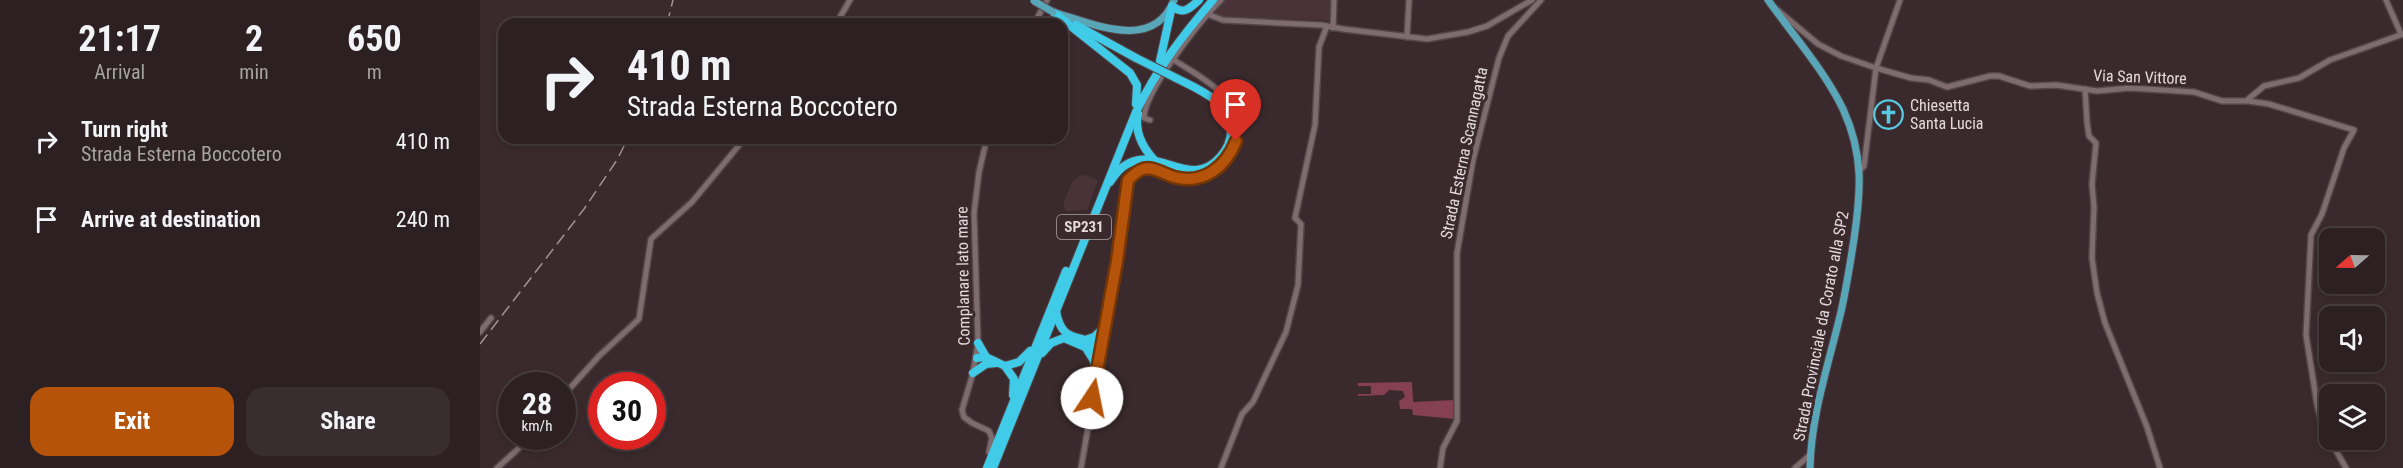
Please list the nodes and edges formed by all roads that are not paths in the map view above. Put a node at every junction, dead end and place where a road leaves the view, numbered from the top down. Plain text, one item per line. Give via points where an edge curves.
1 (850, 0) edge
2 (1033, 0) edge
3 (1047, 0) edge
4 (1199, 0) edge
5 (1207, 0) edge
6 (1213, 0) edge
7 (1221, 0) edge
8 (1334, 0) edge
9 (1409, 0) edge
10 (1532, 0) edge
11 (1541, 0) edge
12 (1768, 0) edge
13 (1900, 0) edge
14 (2386, 0) edge
15 (1173, 3) edge
16 (1774, 8) junction
17 (1053, 12) junction
18 (1208, 15) junction
19 (840, 18) edge
20 (1038, 18) edge
21 (1060, 18) edge
22 (1064, 18) edge
23 (1068, 20) edge
24 (1068, 24) edge
25 (1330, 27) junction
26 (2402, 34) edge
27 (1407, 37) junction
28 (1174, 60) junction
29 (1160, 61) junction
30 (1876, 68) junction
31 (1153, 79) junction
32 (2085, 89) junction
33 (2246, 101) junction
34 (1130, 118) junction
35 (1150, 120) dead end
36 (740, 144) edge
37 (986, 144) edge
38 (1155, 160) junction
39 (1860, 170) junction
40 (1086, 233) junction
41 (1053, 309) junction
42 (491, 318) dead end
43 (1106, 326) junction
44 (480, 332) edge
45 (978, 343) junction
46 (1084, 344) junction
47 (1102, 348) junction
48 (977, 358) junction
49 (986, 361) junction
50 (1005, 366) junction
51 (1031, 372) junction
52 (973, 373) junction
53 (1097, 375) junction
54 (576, 381) edge
55 (1006, 420) junction
56 (514, 450) edge
57 (1810, 455) junction
58 (497, 468) edge
59 (985, 468) edge
60 (993, 468) edge
61 (1081, 468) edge
62 (1221, 468) edge
63 (1440, 468) edge
64 (1795, 468) edge
65 (1810, 468) edge
66 (2160, 468) edge
67 (2346, 468) edge

1 - 19 street
2 - 17 main road, bridge
3 - 20 street
4 - 15 highway via 1185,11
5 - 29 highway, SP231
6 - 31 highway, SP231 via 1178,41
7 - 18 street
8 - 25 street
9 - 27 street
10 - 27 street via 1468,32 1427,39
11 - 63 street, Strada Esterna Scannagatta via 1508,36 1473,160 1457,253 1457,421 1443,448
12 - 16 main road, Strada Provinciale da Corato alla SP2
13 - 30 street
14 - 26 street
15 - 17 main road via 1160,22 1129,31
15 - 29 highway
16 - 30 street, Via San Vittore via 1818,44
16 - 39 main road, Strada Provinciale da Corato alla SP2 via 1842,108
17 - 21 highway
17 - 22 highway, bridge
18 - 25 street via 1223,20
18 - 28 street
23 - 38 highway, bridge via 1224,107 1230,118 1230,141 1219,159 1199,169 1176,168
24 - 34 highway via 1130,74 1138,92
25 - 27 street
25 - 62 street via 1319,47 1315,125 1295,218 1301,224 1298,285 1292,310 1271,365 1253,402 1242,414
26 - 33 street via 2330,60 2300,78 2264,86
28 - 35 street via 1144,112 1144,118
28 - 43 street via 1210,83 1229,102 1238,129 1236,141 1223,164 1201,177 1176,178 1150,168 1128,180
29 - 34 highway, SP231
30 - 32 street, Via San Vittore via 1947,87 2000,76 2030,86
30 - 39 street via 1864,166
31 - 38 highway via 1138,112 1137,126 1144,147
31 - 40 highway, SP231
32 - 33 street, Via San Vittore via 2194,92 2222,102
32 - 66 street via 2089,136 2096,143 2092,258 2097,293
33 - 67 street, Via San Vittore via 2354,130 2311,235 2306,334 2323,428
34 - 41 highway, SP231
36 - 54 street via 692,202 651,239 639,319
37 - 45 street, Complanare lato mare via 974,213
38 - 40 highway via 1133,161 1117,172
39 - 57 main road, Strada Provinciale da Corato alla SP2 via 1852,252
40 - 41 highway, SP231
41 - 46 highway via 1063,332
41 - 50 highway via 1027,356
41 - 51 highway, SP231
41 - 55 highway, SP231
42 - 44 street
43 - 46 highway
43 - 47 street
45 - 48 street, Complanare lato mare
45 - 49 highway
46 - 47 highway via 1096,350
46 - 51 highway via 1057,339 1046,347
46 - 53 highway
47 - 53 street
48 - 49 highway
48 - 52 street, Complanare lato mare
49 - 50 highway
49 - 52 highway
50 - 55 highway via 1014,379 1015,391
51 - 60 highway, SP231
52 - 59 street, Complanare lato mare via 962,410 964,417 989,431 992,438
53 - 61 street
55 - 59 highway, SP231
56 - 58 street
57 - 64 street
57 - 65 main road, Strada Provinciale da Corato alla SP2

